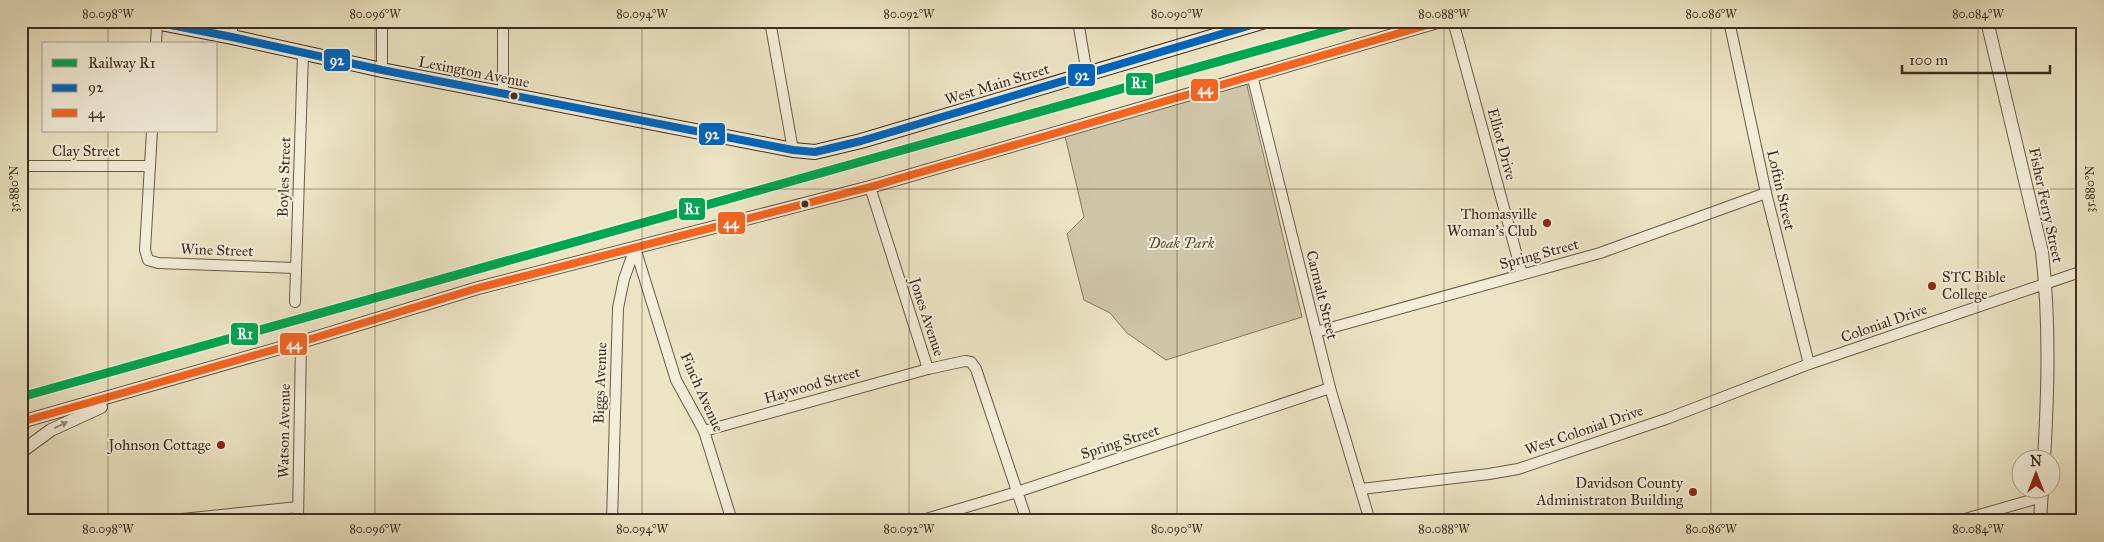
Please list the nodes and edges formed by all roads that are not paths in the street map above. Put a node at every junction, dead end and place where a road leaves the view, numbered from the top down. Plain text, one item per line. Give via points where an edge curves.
1 (232, 21) edge
2 (382, 21) edge
3 (503, 21) edge
4 (770, 21) edge
5 (1078, 21) edge
6 (1265, 21) edge
7 (1441, 21) edge
8 (1453, 21) edge
9 (1729, 21) edge
10 (1987, 21) edge
11 (154, 22) edge
12 (232, 37) junction
13 (156, 42) edge
14 (303, 53) junction
15 (382, 70) junction
16 (1087, 74) junction
17 (1252, 75) junction
18 (503, 94) junction
19 (152, 132) edge
20 (793, 150) junction
21 (21, 166) edge
22 (150, 166) junction
23 (870, 187) junction
24 (1766, 193) junction
25 (635, 248) junction
26 (295, 268) junction
27 (2083, 272) edge
28 (1522, 274) junction
29 (2046, 284) junction
30 (295, 302) dead end
31 (1316, 332) junction
32 (301, 342) junction
33 (1809, 364) junction
34 (928, 369) junction
35 (188, 374) junction
36 (1330, 388) junction
37 (21, 422) edge
38 (704, 431) junction
39 (2044, 450) edge
40 (21, 452) edge
41 (1361, 490) junction
42 (1017, 492) junction
43 (2021, 500) edge
44 (2042, 500) edge
45 (298, 507) junction
46 (82, 521) edge
47 (144, 521) edge
48 (164, 521) edge
49 (298, 521) edge
50 (612, 521) edge
51 (732, 521) edge
52 (919, 521) edge
53 (1027, 521) edge
54 (1370, 521) edge
55 (1958, 521) edge
56 (2040, 521) edge

1 - 12 street
2 - 15 street
3 - 18 street
4 - 20 street
5 - 16 street
6 - 16 main road, West Main Street
7 - 17 street
8 - 28 street, Elliot Drive
9 - 24 street, Loftin Street
10 - 29 street, Fisher Ferry Street
11 - 12 main road, Lexington Avenue
11 - 13 street
12 - 14 main road, Lexington Avenue
14 - 15 main road, Lexington Avenue
14 - 26 street, Boyles Street
15 - 18 main road, Lexington Avenue
16 - 20 main road, West Main Street via 862,141 815,152
17 - 23 street
17 - 31 street, Carmalt Street
18 - 20 main road, Lexington Avenue
19 - 22 street
21 - 22 street, Clay Street
22 - 26 street, Wine Street via 145,250 148,260
23 - 25 street
23 - 34 street, Jones Avenue
24 - 28 street, Spring Street via 1628,244
24 - 33 street, Loftin Street
25 - 32 street via 478,288
25 - 38 street, Finch Avenue via 676,380
25 - 50 street, Biggs Avenue via 618,308
26 - 30 street, Boyles Street
27 - 29 street, Colonial Drive
28 - 31 street, Spring Street
29 - 33 street, Colonial Drive
29 - 39 street, Fisher Ferry Street via 2048,356
31 - 36 street, Carmalt Street
32 - 35 street
32 - 45 street, Watson Avenue
33 - 41 street, West Colonial Drive via 1669,418 1518,469
34 - 38 street, Haywood Street
34 - 42 street, Jones Avenue via 965,361 974,365
35 - 37 street
40 -> 35 street via 51,430 86,413
36 - 41 street, Carmalt Street
36 - 42 street, Spring Street
38 - 51 street, Finch Avenue
41 - 54 street, Carmalt Street
42 - 52 street, Spring Street
42 - 53 street, Jones Avenue
43 - 55 street
44 - 56 street
45 - 48 street
45 - 49 street, Watson Avenue
46 - 47 street via 90,518

